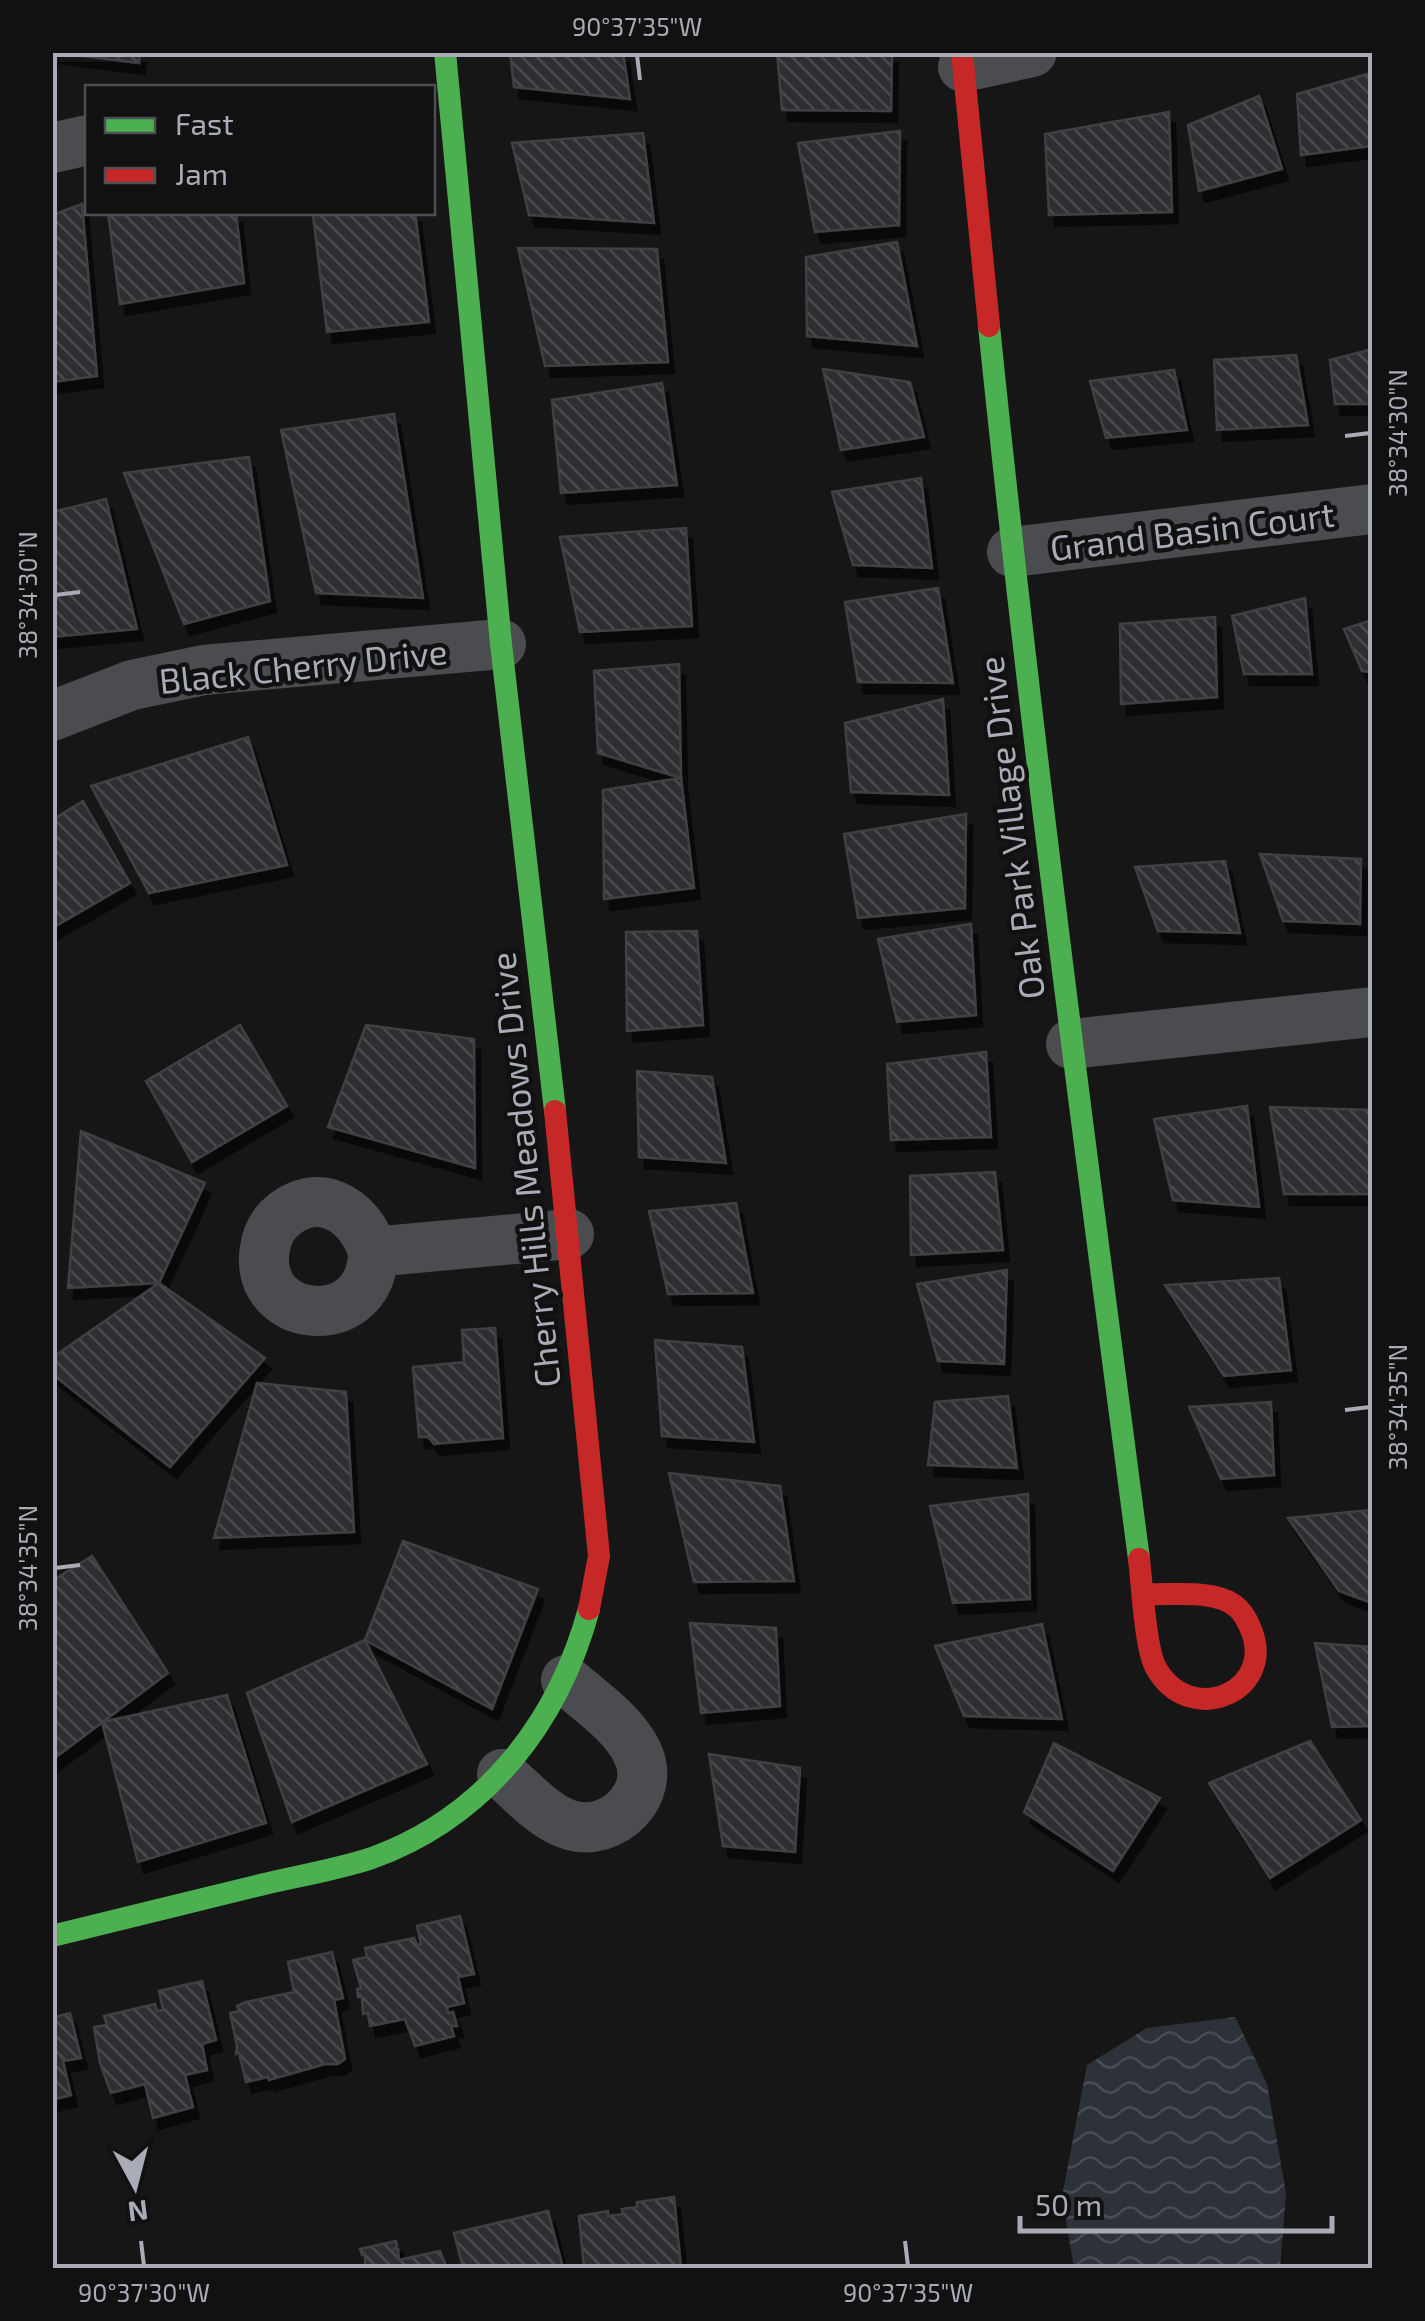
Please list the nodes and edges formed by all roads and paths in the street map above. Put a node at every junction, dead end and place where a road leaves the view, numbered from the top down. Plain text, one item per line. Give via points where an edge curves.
1 (1032, 52) edge
2 (962, 60) edge
3 (442, 85) edge
4 (85, 141) edge
5 (52, 148) edge
6 (1372, 509) edge
7 (1012, 552) junction
8 (500, 644) junction
9 (52, 716) edge
10 (1372, 1012) edge
11 (1071, 1044) junction
12 (568, 1234) junction
13 (373, 1252) dead end
14 (1145, 1594) junction
15 (566, 1680) junction
16 (502, 1774) junction
17 (52, 1936) edge

1 - 2 street
2 - 7 street, Oak Park Village Drive
3 - 8 street, Cherry Hills Meadows Drive
4 - 5 street
6 - 7 street, Grand Basin Court
7 - 11 street, Oak Park Village Drive
8 - 9 street, Black Cherry Drive via 204,670 132,685
8 - 12 street, Cherry Hills Meadows Drive
10 - 11 street
11 - 14 street, Oak Park Village Drive
12 - 13 street
12 - 15 street, Cherry Hills Meadows Drive via 599,1556 595,1598
14 - 14 street, Oak Park Village Drive via 1161,1680 1205,1702 1239,1688 1256,1657 1250,1621 1221,1599
15 - 16 street, Cherry Hills Meadows Drive
15 - 16 street via 626,1733 639,1755 642,1774 628,1810 605,1825 568,1825
16 - 17 street, Cherry Hills Meadows Drive via 456,1815 370,1858

